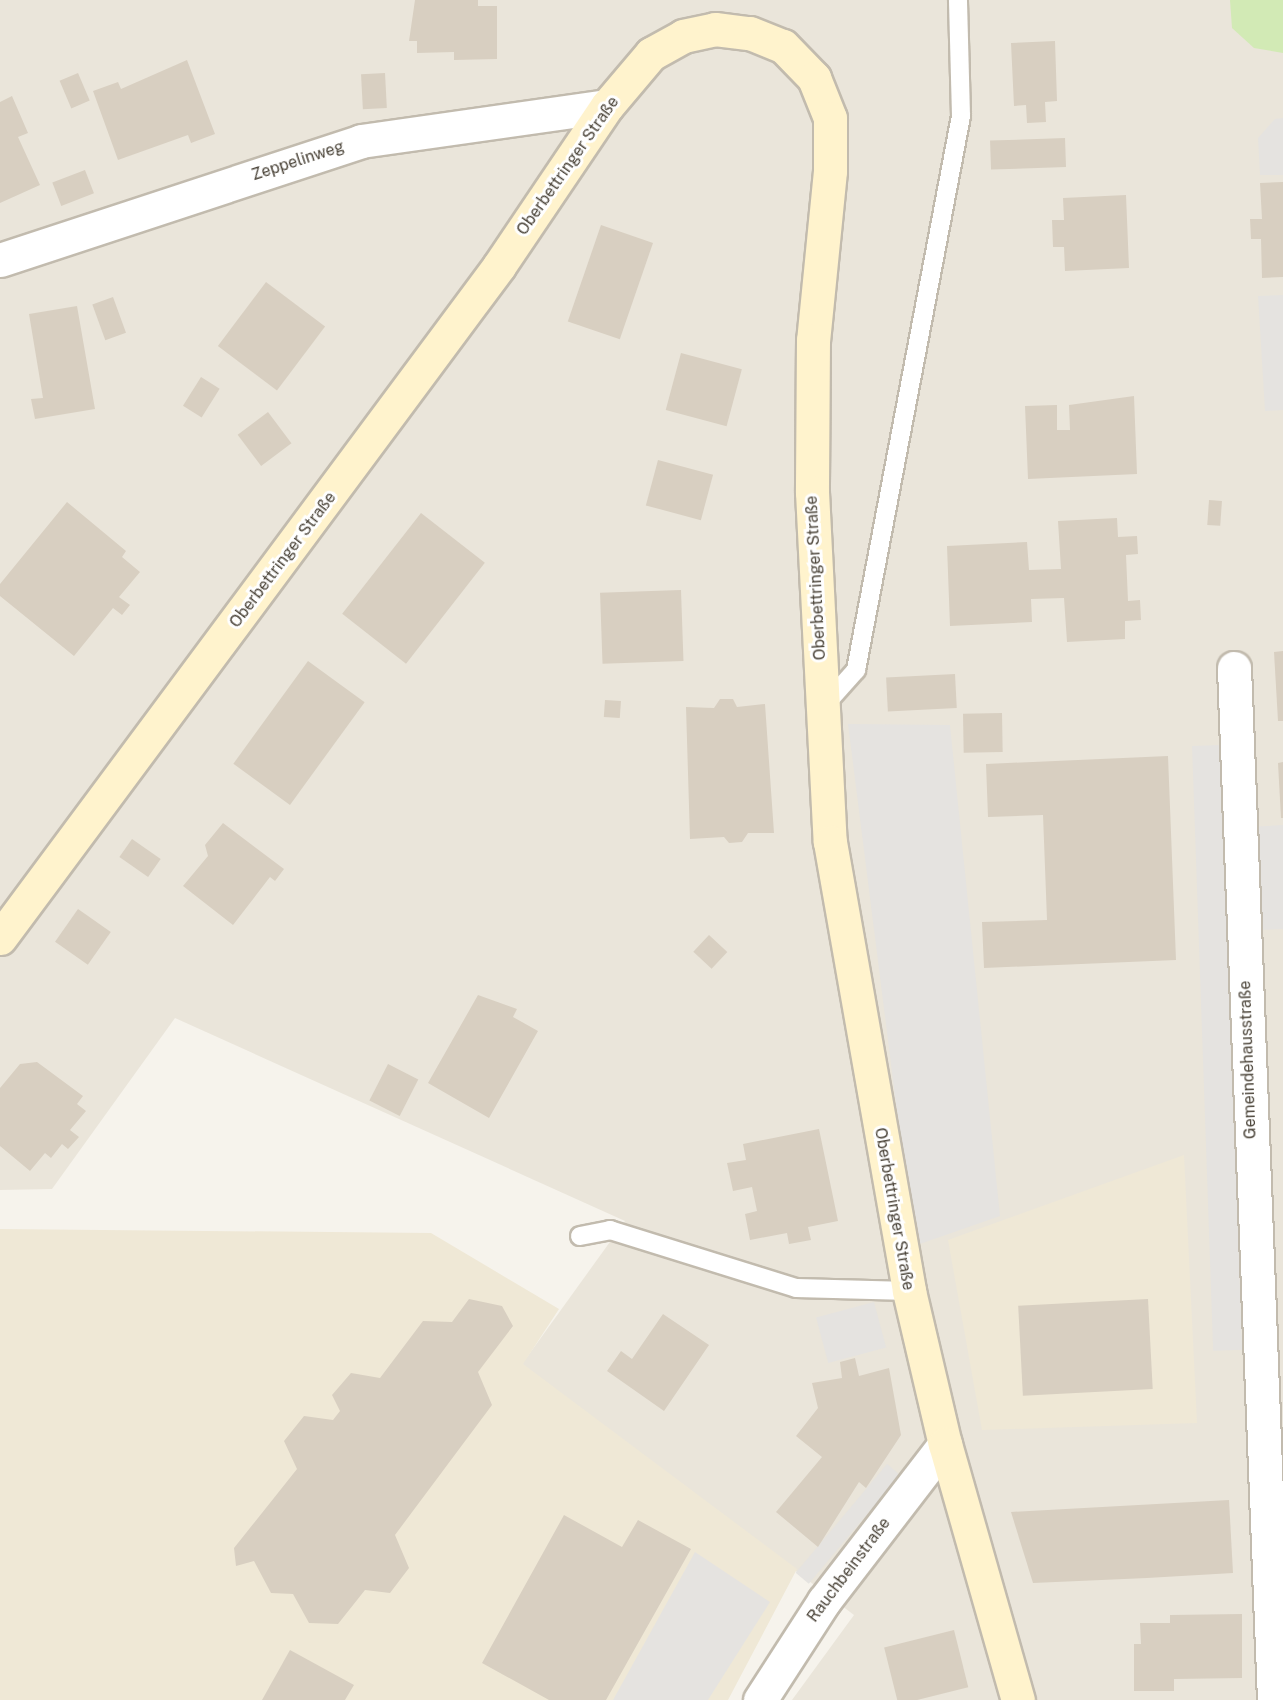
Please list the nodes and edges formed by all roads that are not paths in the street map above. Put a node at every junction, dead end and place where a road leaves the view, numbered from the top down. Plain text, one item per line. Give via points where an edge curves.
1 (958, 0) edge
2 (607, 106) junction
3 (0, 260) edge
4 (1234, 668) dead end
5 (822, 708) junction
6 (0, 938) edge
7 (580, 1236) dead end
8 (909, 1291) junction
9 (945, 1444) junction
10 (1273, 1454) edge
11 (760, 1700) edge
12 (1018, 1700) edge
13 (1274, 1700) edge

1 - 5 lane via 961,116 856,670
2 - 3 street, Zeppelinweg via 361,141
2 - 5 street, Oberbettringer Straße via 651,54 683,36 715,29 750,33 783,46 814,78 830,118 830,171 813,375 812,492
2 - 6 street, Oberbettringer Straße via 499,266
4 - 10 street, Gemeindehausstraße
5 - 8 street, Oberbettringer Straße via 830,842
7 - 8 lane via 610,1230 796,1288
8 - 9 street, Oberbettringer Straße
9 - 11 street, Rauchbeinstraße via 824,1601
9 - 12 street, Oberbettringer Straße
10 - 13 street, Gemeindehausstraße

